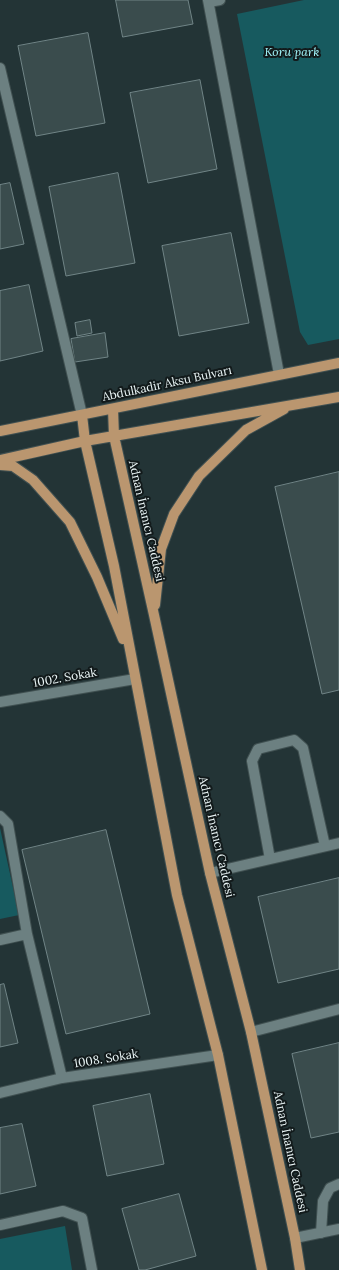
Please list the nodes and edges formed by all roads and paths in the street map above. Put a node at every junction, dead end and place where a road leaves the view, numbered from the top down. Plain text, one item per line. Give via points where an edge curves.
1 (220, 0) edge
2 (209, 1) edge
3 (0, 68) edge
4 (339, 362) edge
5 (279, 374) junction
6 (339, 396) edge
7 (292, 404) junction
8 (113, 409) junction
9 (82, 414) junction
10 (0, 431) edge
11 (114, 436) junction
12 (85, 441) junction
13 (0, 460) edge
14 (0, 465) edge
15 (154, 615) junction
16 (131, 658) junction
17 (135, 679) junction
18 (0, 702) edge
19 (0, 816) edge
20 (339, 843) edge
21 (325, 846) junction
22 (270, 859) junction
23 (210, 873) junction
24 (27, 934) junction
25 (0, 940) edge
26 (339, 1009) edge
27 (251, 1032) junction
28 (218, 1054) junction
29 (62, 1078) junction
30 (0, 1093) edge
31 (339, 1184) edge
32 (0, 1225) edge
33 (339, 1229) edge
34 (321, 1233) junction
35 (295, 1238) junction
36 (92, 1270) edge
37 (262, 1270) edge
38 (300, 1270) edge

1 - 2 street
2 - 5 street
3 - 9 street
4 - 5 main road, Abdulkadir Aksu Bulvarı
5 - 8 main road, Abdulkadir Aksu Bulvarı
6 - 7 main road
7 - 11 main road
7 - 15 main road via 246,430 199,476 174,514 161,549
8 - 9 main road, Abdulkadir Aksu Bulvarı
8 - 11 main road, Adnan İnanıcı Caddesi
9 - 10 main road, Abdulkadir Aksu Bulvarı
9 - 12 main road
11 - 12 main road
11 - 15 main road, Adnan İnanıcı Caddesi
12 - 13 main road
12 - 16 main road via 114,566
14 - 16 main road via 13,466 33,480 70,522 97,577
15 - 23 main road, Adnan İnanıcı Caddesi
16 - 17 main road
17 - 18 street, 1002. Sokak
17 - 28 main road via 177,895
19 - 24 street via 8,824
20 - 21 street
21 - 22 street
21 - 22 street via 303,748 294,740 258,749 252,761
22 - 23 street
23 - 27 main road, Adnan İnanıcı Caddesi
24 - 25 street
24 - 29 street
26 - 27 street
27 - 35 main road, Adnan İnanıcı Caddesi
28 - 29 street, 1008. Sokak
28 - 37 main road
29 - 30 street, 1008. Sokak
31 - 34 street via 330,1188 323,1201
32 - 36 street via 63,1211 82,1218
33 - 34 street
34 - 35 street
35 - 38 main road, Adnan İnanıcı Caddesi

